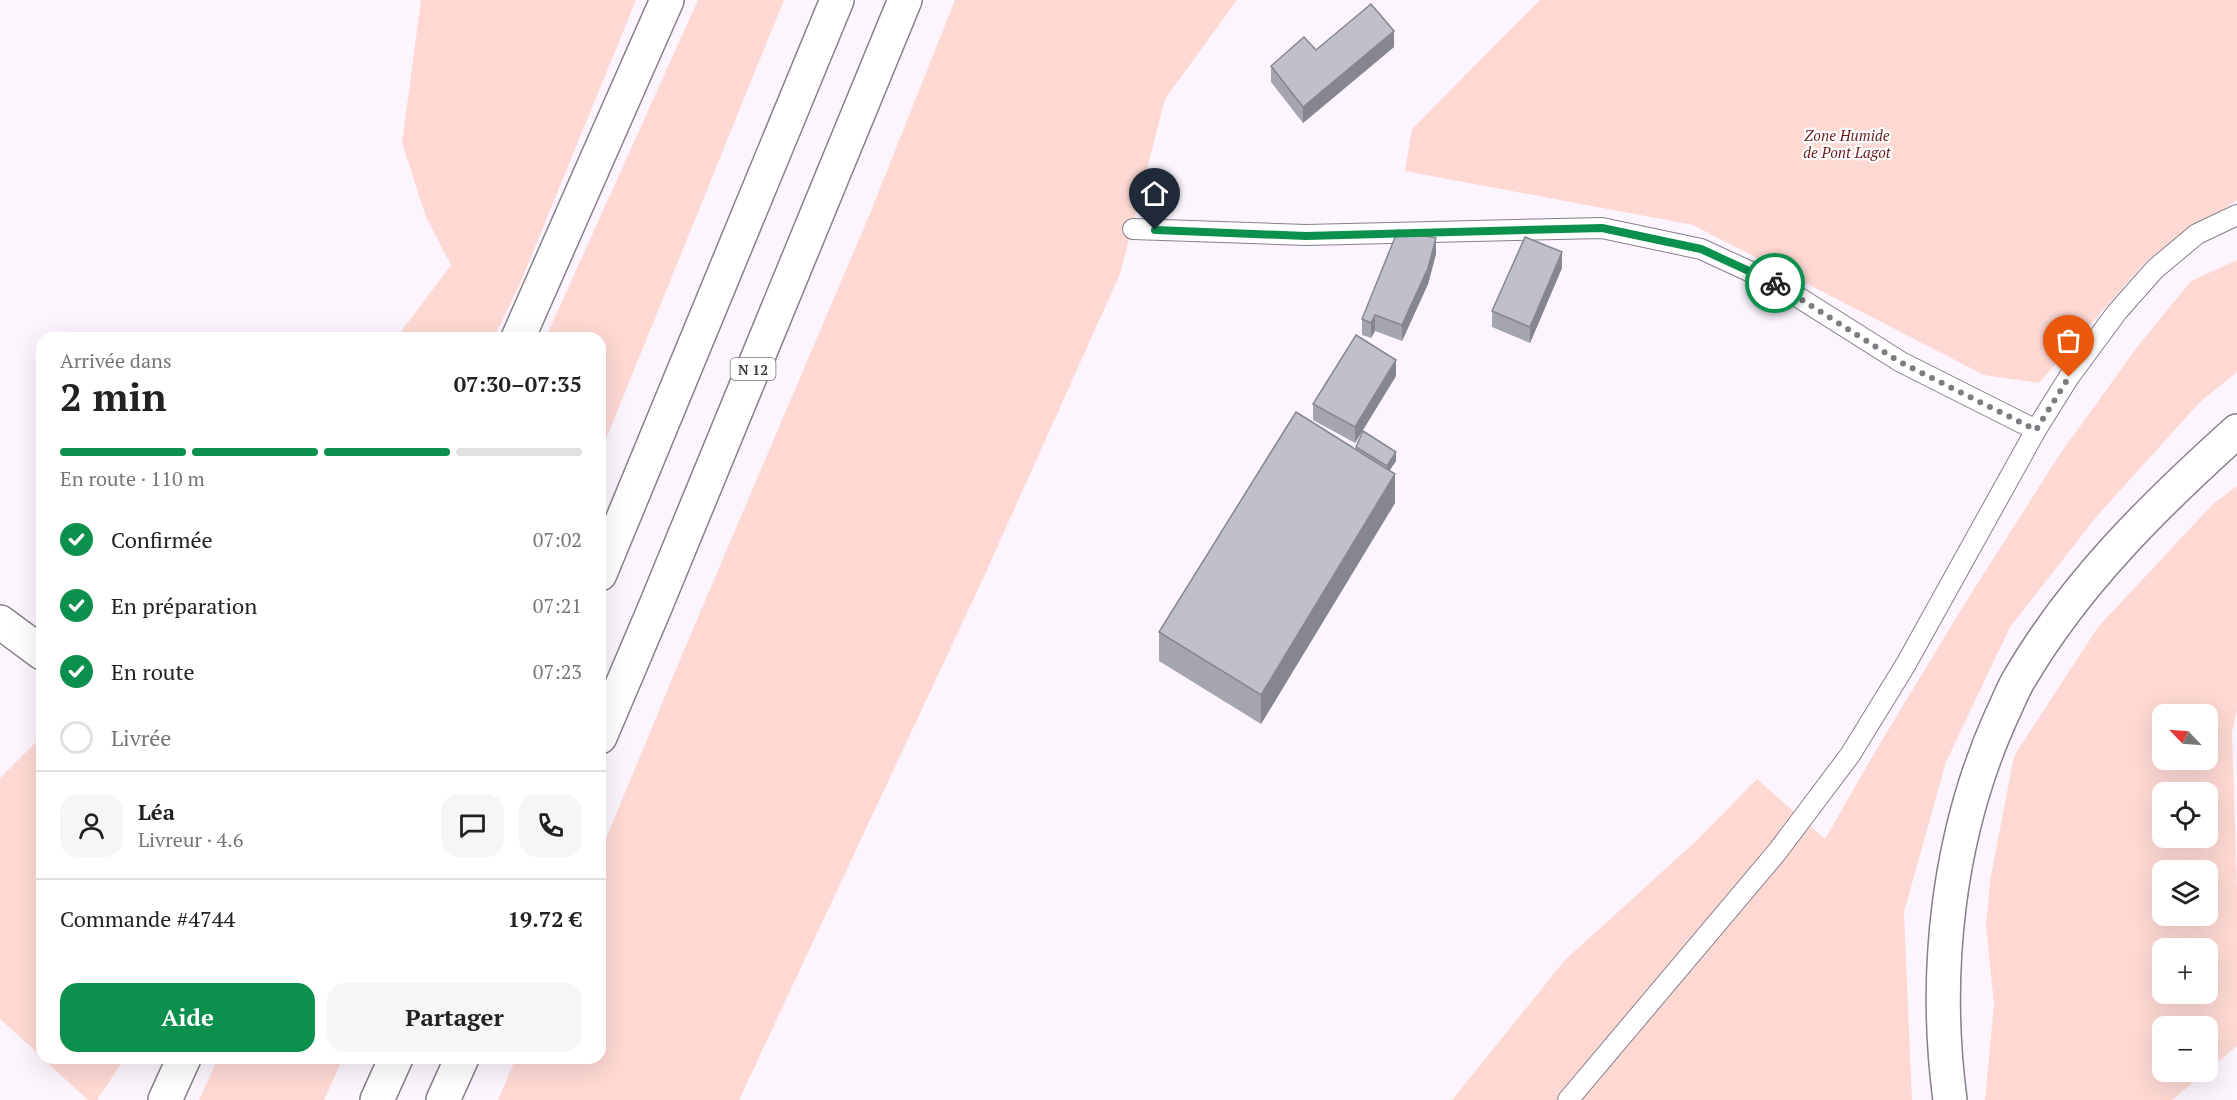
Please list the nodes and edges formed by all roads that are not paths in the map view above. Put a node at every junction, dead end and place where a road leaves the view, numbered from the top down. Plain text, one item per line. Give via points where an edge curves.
1 (667, 0) edge
2 (837, 0) edge
3 (905, 0) edge
4 (2237, 215) edge
5 (1133, 229) dead end
6 (521, 332) edge
7 (2036, 430) junction
8 (2237, 431) edge
9 (606, 559) edge
10 (0, 622) edge
11 (36, 649) edge
12 (606, 723) edge
13 (181, 1064) edge
14 (393, 1064) edge
15 (459, 1064) edge
16 (165, 1100) edge
17 (377, 1100) edge
18 (443, 1100) edge
19 (1568, 1100) edge
20 (1950, 1100) edge

1 - 6 main road
2 - 9 main road
3 - 12 main road, N 12
4 - 7 lane via 2197,234 2155,269 2116,312
5 - 7 lane via 1306,236 1602,228 1701,249 1779,285 1900,362
7 - 19 lane via 1906,664 1850,755 1777,852
8 - 20 main road via 2186,476 2123,541 2066,608 2020,677 1992,737 1970,802 1947,924 1945,1058
10 - 11 main road
13 - 16 main road
14 - 17 main road
15 - 18 main road

